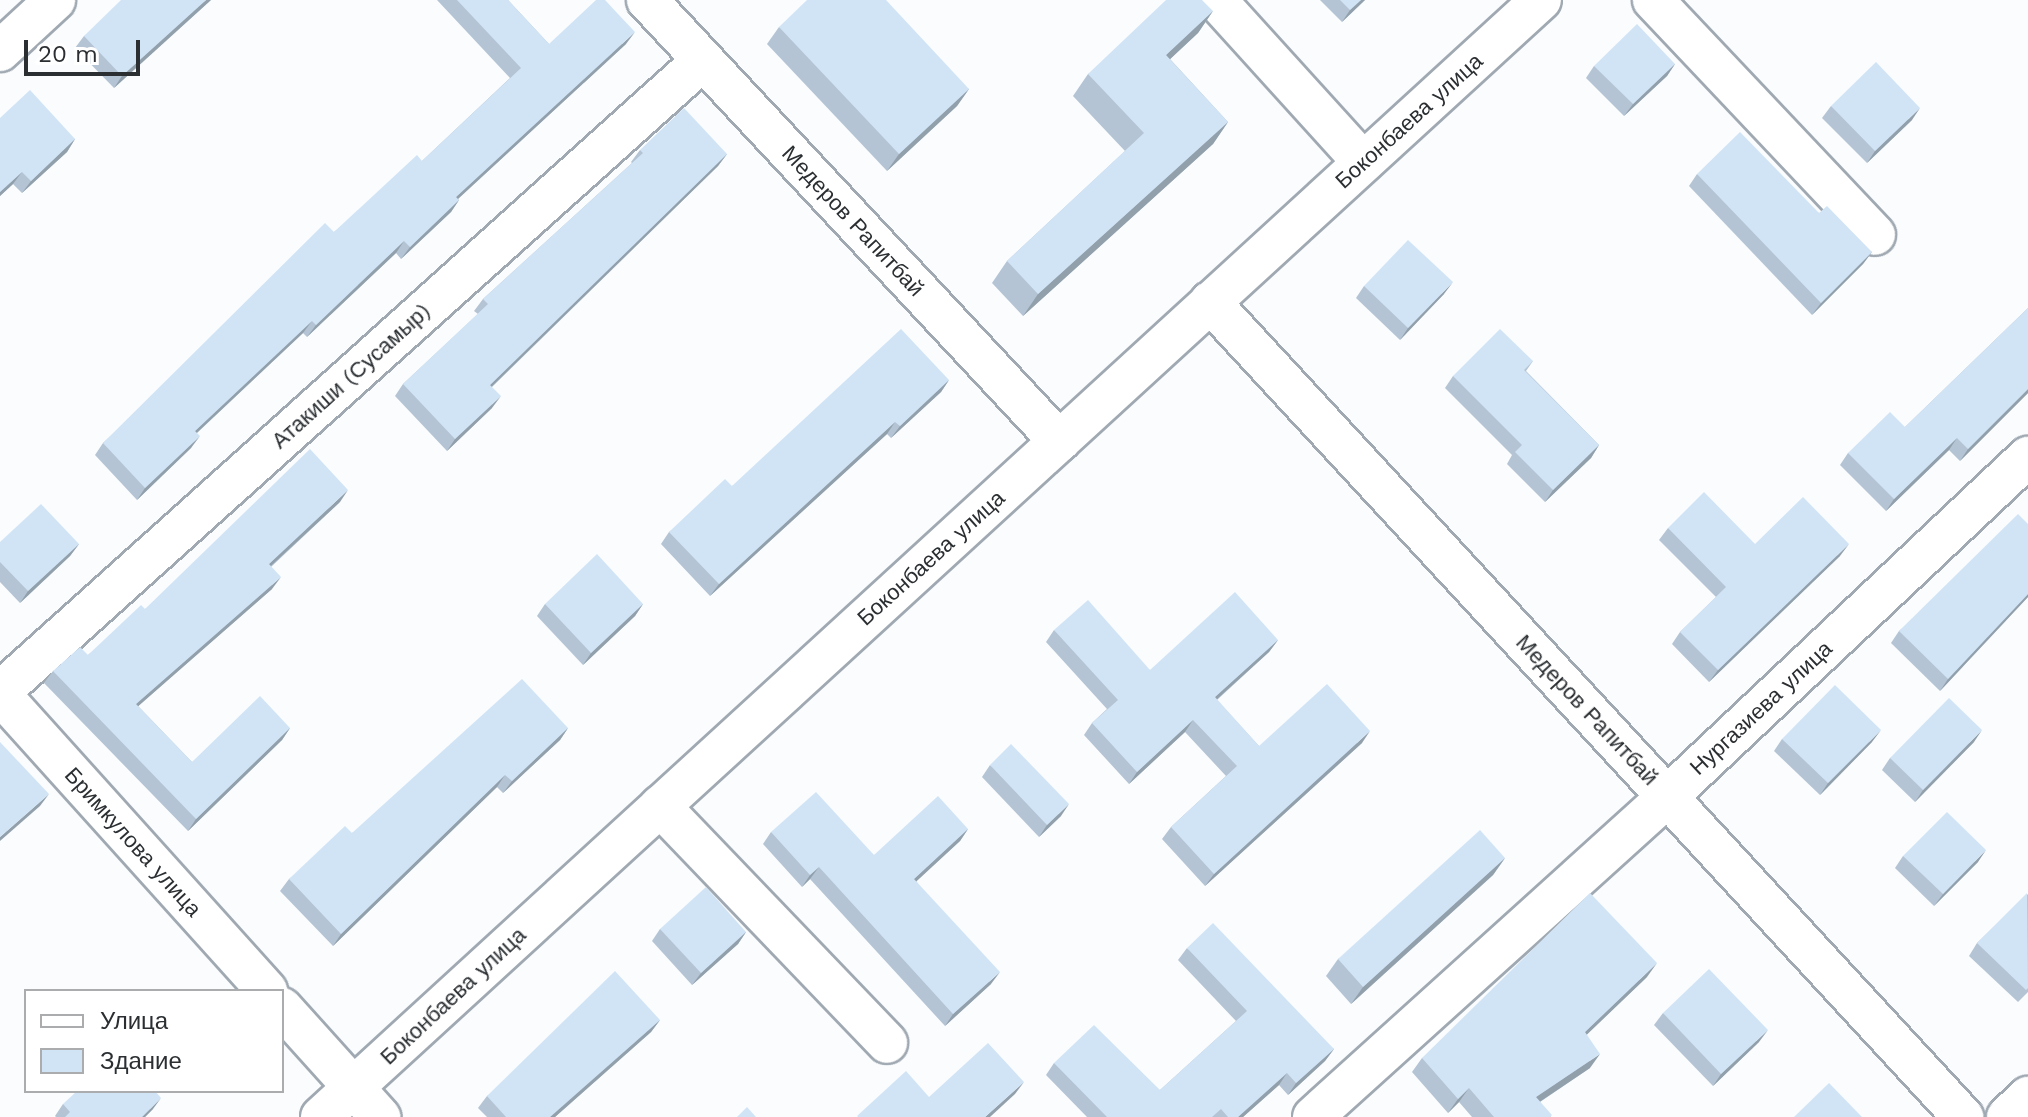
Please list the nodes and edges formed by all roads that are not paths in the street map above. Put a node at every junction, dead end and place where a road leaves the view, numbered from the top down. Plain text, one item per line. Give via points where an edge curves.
1 (55, 0) edge
2 (647, 0) edge
3 (1216, 0) edge
4 (1541, 0) edge
5 (1653, 0) edge
6 (0, 51) edge
7 (702, 61) junction
8 (1363, 162) junction
9 (1875, 235) dead end
10 (1210, 302) junction
11 (1059, 441) junction
12 (2028, 457) edge
13 (0, 693) edge
14 (1667, 797) junction
15 (660, 806) junction
16 (265, 989) edge
17 (284, 1010) edge
18 (887, 1043) dead end
19 (353, 1088) junction
20 (2028, 1097) edge
21 (321, 1117) edge
22 (380, 1117) edge
23 (1313, 1117) edge
24 (1963, 1117) edge
25 (2007, 1117) edge

1 - 6 street
2 - 7 street, Медеров Рапитбай
3 - 8 street
4 - 8 street, Боконбаева улица
5 - 9 street
7 - 11 street, Медеров Рапитбай
7 - 13 street, Атакиши (Сусамыр)
8 - 10 street, Боконбаева улица
10 - 11 street, Боконбаева улица
10 - 14 street, Медеров Рапитбай
11 - 15 street, Боконбаева улица
12 - 14 street, Нургазиева улица
13 - 16 street, Бримкулова улица
14 - 23 street, Нургазиева улица
14 - 24 street, Медеров Рапитбай
15 - 18 street
15 - 19 street, Боконбаева улица
17 - 19 street
19 - 21 street, Боконбаева улица
19 - 22 street
20 - 25 street

